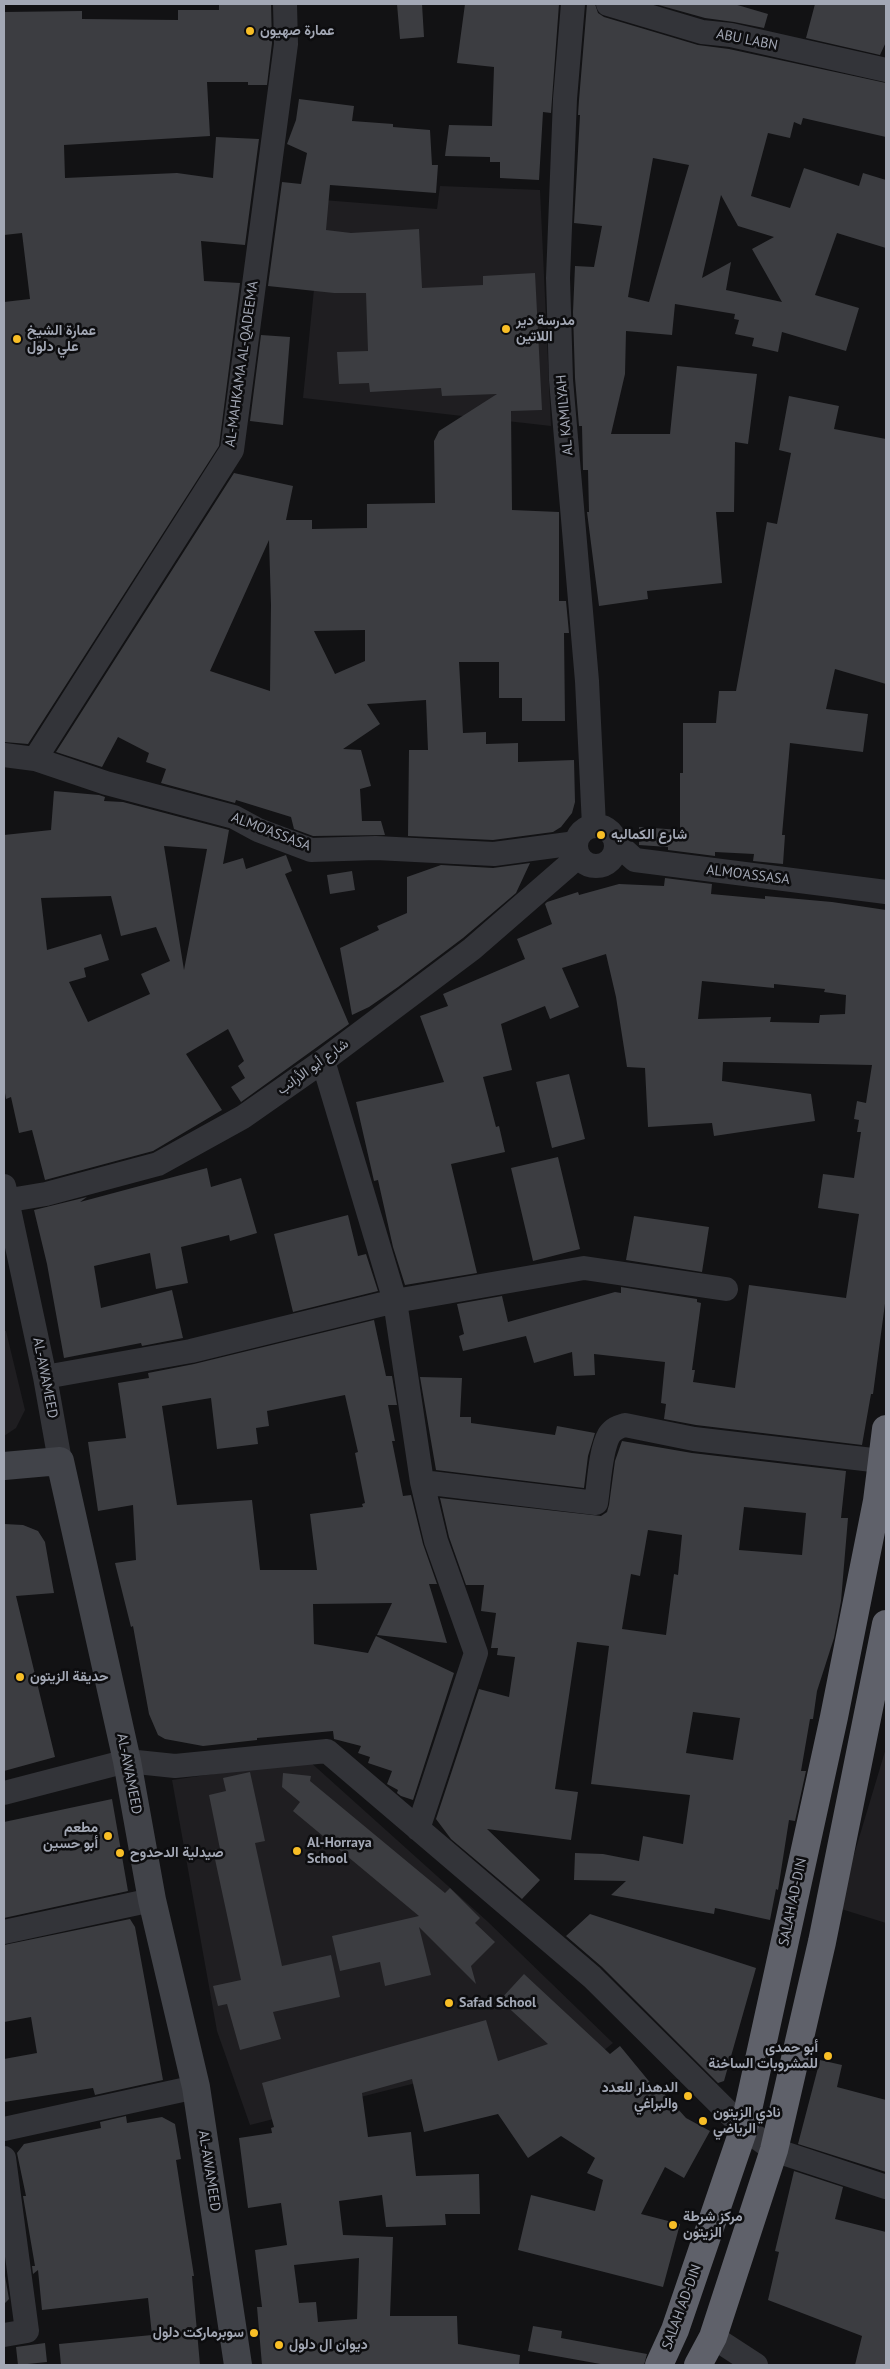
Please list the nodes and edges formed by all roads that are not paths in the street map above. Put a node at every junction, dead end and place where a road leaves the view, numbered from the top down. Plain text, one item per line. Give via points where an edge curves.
1 (285, 4) edge
2 (573, 4) edge
3 (608, 4) edge
4 (886, 70) edge
5 (4, 755) edge
6 (35, 759) junction
7 (594, 826) junction
8 (616, 843) junction
9 (577, 850) junction
10 (886, 892) edge
11 (324, 1060) junction
12 (5, 1196) edge
13 (726, 1289) dead end
14 (395, 1301) junction
15 (46, 1377) junction
16 (886, 1429) edge
17 (60, 1461) junction
18 (881, 1461) junction
19 (4, 1466) edge
20 (422, 1482) junction
21 (886, 1624) edge
22 (127, 1761) junction
23 (4, 1793) edge
24 (418, 1829) junction
25 (152, 1900) junction
26 (4, 1932) edge
27 (196, 2087) junction
28 (744, 2128) junction
29 (4, 2129) edge
30 (774, 2150) junction
31 (4, 2158) edge
32 (886, 2186) edge
33 (4, 2335) edge
34 (713, 2338) junction
35 (238, 2365) edge
36 (659, 2365) edge
37 (698, 2365) edge
38 (756, 2365) edge

1 - 6 street, AL-MAHKAMA AL-QADEEMA via 286,44 232,450
2 - 7 street, AL KAMILYAH via 565,99 558,278 561,380 587,681
3 - 4 street, ABU LABN via 702,32 731,35
5 - 6 street, ALMO'ASSASA
6 - 9 street, ALMO'ASSASA via 106,783 234,817 311,850 376,848 494,854
7 - 8 street via 610,831
7 - 9 street via 582,831
8 - 9 street via 614,853 602,865 589,864
8 - 10 street, ALMO'ASSASA via 636,860
9 - 11 street, شارع أبو الأرانب via 472,949
11 - 12 street, شارع أبو الأرانب via 242,1118 158,1164 46,1194
11 - 14 street
12 - 15 street, AL-AWAMEED
13 - 14 street via 584,1268
14 - 15 street via 191,1350
14 - 20 street
15 - 17 street, AL-AWAMEED
16 - 18 highway, SALAH AD-DIN
17 - 19 main road
17 - 22 main road, AL-AWAMEED
18 - 20 street via 694,1439 625,1425 615,1428 605,1445 596,1504
18 - 28 highway, SALAH AD-DIN via 877,1501 837,1698
20 - 24 street via 436,1541 476,1652
21 - 30 highway via 822,1942
22 - 23 street
22 - 24 street via 175,1766 327,1751
22 - 25 main road, AL-AWAMEED
24 - 28 street via 592,1977
25 - 26 street
25 - 27 main road, AL-AWAMEED
27 - 29 street
27 - 35 main road, AL-AWAMEED
28 - 30 street
28 - 36 highway, SALAH AD-DIN via 675,2330
30 - 32 street
30 - 34 highway
31 - 33 street via 28,2331
34 - 37 highway
34 - 38 street

